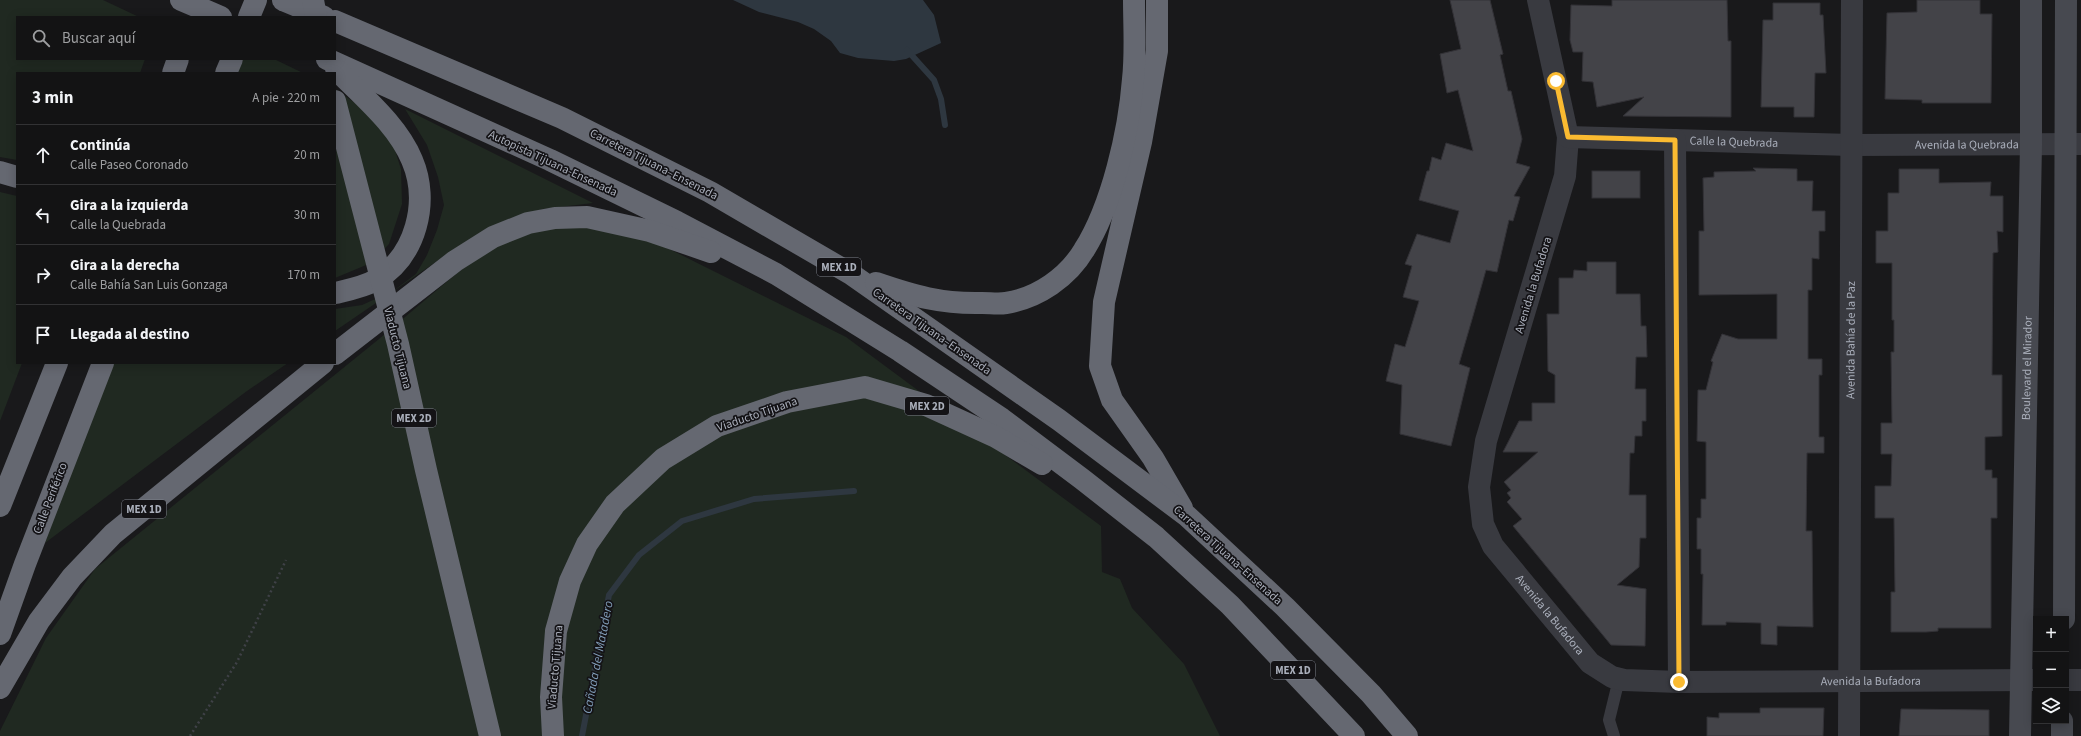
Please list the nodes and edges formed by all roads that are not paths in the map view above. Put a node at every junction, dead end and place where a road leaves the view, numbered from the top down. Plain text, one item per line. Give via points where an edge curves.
1 (181, 0) edge
2 (201, 0) edge
3 (256, 0) edge
4 (1134, 0) edge
5 (1157, 0) edge
6 (1538, 0) edge
7 (1852, 0) edge
8 (2031, 0) edge
9 (2066, 0) edge
10 (296, 2) edge
11 (194, 16) edge
12 (219, 16) edge
13 (249, 16) edge
14 (315, 16) edge
15 (322, 16) edge
16 (336, 21) edge
17 (178, 60) edge
18 (232, 60) edge
19 (233, 60) edge
20 (326, 60) edge
21 (327, 60) edge
22 (328, 60) edge
23 (173, 72) edge
24 (226, 72) edge
25 (230, 72) edge
26 (329, 72) edge
27 (336, 105) edge
28 (1568, 137) junction
29 (1675, 140) junction
30 (2031, 144) junction
31 (2073, 144) edge
32 (1852, 145) junction
33 (0, 172) edge
34 (16, 177) edge
35 (776, 274) junction
36 (851, 274) junction
37 (336, 293) edge
38 (336, 353) edge
39 (57, 364) edge
40 (104, 364) edge
41 (323, 364) edge
42 (0, 506) edge
43 (1119, 508) junction
44 (1187, 516) junction
45 (2064, 616) edge
46 (0, 634) edge
47 (1619, 679) junction
48 (2029, 680) edge
49 (2069, 680) edge
50 (2081, 680) edge
51 (1849, 681) junction
52 (1679, 682) junction
53 (0, 688) edge
54 (2062, 724) edge
55 (490, 736) edge
56 (553, 736) edge
57 (1354, 736) edge
58 (1406, 736) edge
59 (1614, 736) edge
60 (1849, 736) edge
61 (2020, 736) edge
62 (2062, 736) edge

1 - 12 highway, bridge
2 - 11 highway
3 - 13 highway
4 - 36 highway via 1134,79 1119,166 1097,224 1084,250 1065,274 1046,289 1028,296 1006,303 979,304 941,302 915,296
5 - 44 highway via 1157,50 1142,142 1104,302 1100,366 1112,400 1153,458
6 - 28 street, Avenida la Bufadora
7 - 32 street, Avenida Bahía de la Paz
8 - 30 main road, Boulevard el Mirador
9 - 31 main road
10 - 14 highway, bridge
10 - 15 highway
16 - 36 highway, Carretera Tijuana–Ensenada / MEX 1D via 562,118 710,192
17 - 23 highway
18 - 24 highway
19 - 25 highway
20 - 26 highway
21 - 37 highway via 397,135 412,159 418,181 420,205 410,245 392,266 375,280
22 - 35 highway, Autopista Tijuana-Ensenada via 550,160
27 - 55 highway, Viaducto Tijuana / MEX 2D, bridge via 398,344
28 - 29 street, Calle la Quebrada
28 - 47 street, Avenida la Bufadora via 1566,176 1486,441 1479,487 1483,524 1493,546 1590,663
29 - 32 street, Calle la Quebrada
29 - 52 street
30 - 31 street, Avenida la Quebrada
30 - 32 street, Avenida la Quebrada
30 - 48 main road, Boulevard el Mirador
31 - 45 main road
32 - 51 street, Avenida Bahía de la Paz
33 - 34 highway
35 - 38 highway, MEX 1D via 650,231 615,222 587,217 555,218 528,223 493,237 455,261
35 - 43 highway, MEX 1D via 900,351 989,411
36 - 44 highway, Carretera Tijuana–Ensenada / MEX 1D via 1059,420
39 - 42 highway
40 - 46 highway, Calle Periférico
41 - 53 highway, MEX 1D via 113,534 72,577 39,622
43 - 56 highway, Viaducto Tijuana / MEX 2D via 996,437 926,405 865,387 787,402 717,426 663,459 615,504 587,544 570,581 556,631 550,697
43 - 57 highway, MEX 1D via 1156,537 1230,605
44 - 58 highway, Carretera Tijuana–Ensenada / MEX 1D via 1284,607 1371,694
47 - 52 street, Avenida la Bufadora
47 - 59 lane via 1609,720
48 - 51 street, Avenida la Bufadora
48 - 61 main road, Boulevard el Mirador
49 - 50 street
51 - 52 street, Avenida la Bufadora
51 - 60 street, Avenida Bahía de la Paz
54 - 62 main road

